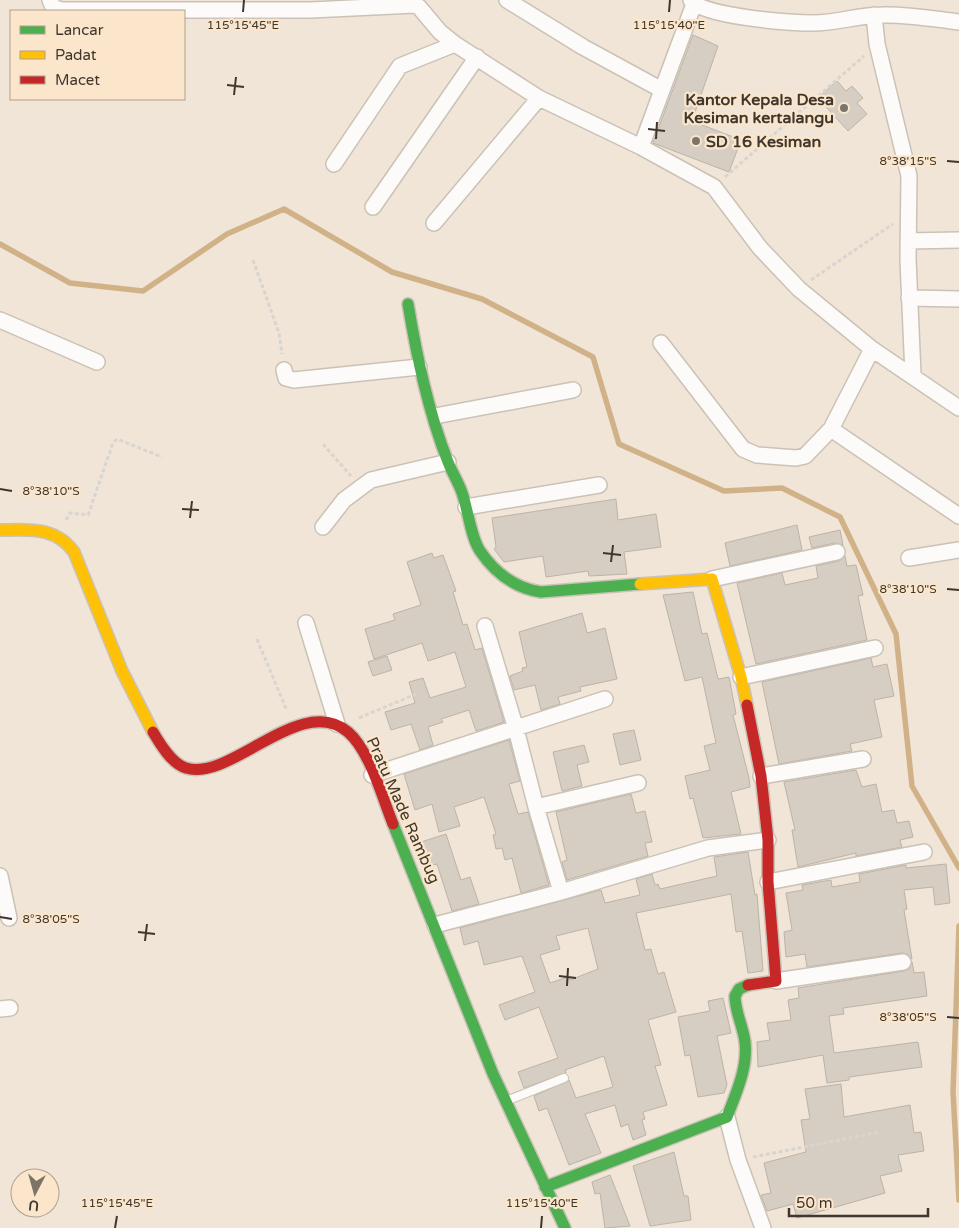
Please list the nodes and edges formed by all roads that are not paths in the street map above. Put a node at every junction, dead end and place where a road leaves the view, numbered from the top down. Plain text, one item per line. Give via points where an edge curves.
1 (50, 0) edge
2 (507, 0) edge
3 (692, 2) edge
4 (874, 16) junction
5 (959, 22) edge
6 (455, 44) junction
7 (477, 57) junction
8 (662, 90) junction
9 (539, 98) junction
10 (641, 147) junction
11 (334, 164) dead end
12 (372, 207) dead end
13 (434, 223) dead end
14 (959, 240) edge
15 (908, 241) junction
16 (910, 298) junction
17 (959, 299) edge
18 (408, 304) dead end
19 (0, 320) edge
20 (661, 343) dead end
21 (872, 349) junction
22 (97, 362) dead end
23 (419, 367) junction
24 (284, 370) road end
25 (913, 376) junction
26 (573, 390) dead end
27 (959, 408) edge
28 (435, 416) junction
29 (831, 429) junction
30 (448, 462) junction
31 (598, 484) dead end
32 (466, 507) junction
33 (959, 516) edge
34 (323, 527) dead end
35 (0, 530) edge
36 (959, 550) edge
37 (837, 552) dead end
38 (909, 558) dead end
39 (712, 579) junction
40 (306, 623) dead end
41 (485, 626) dead end
42 (875, 648) dead end
43 (741, 677) junction
44 (605, 699) dead end
45 (340, 726) junction
46 (516, 729) junction
47 (863, 759) dead end
48 (372, 775) junction
49 (761, 776) junction
50 (638, 783) dead end
51 (536, 807) junction
52 (768, 840) junction
53 (924, 852) dead end
54 (0, 876) edge
55 (768, 882) junction
56 (561, 892) junction
57 (8, 918) dead end
58 (435, 925) junction
59 (903, 962) dead end
60 (776, 981) junction
61 (564, 1078) dead end
62 (506, 1101) junction
63 (727, 1118) junction
64 (545, 1187) junction
65 (564, 1228) edge
66 (762, 1228) edge

1 - 6 street via 61,10 311,10 414,5
2 - 8 street via 583,48
3 - 4 street via 706,10 796,22
3 - 8 street
4 - 5 street
4 - 15 street via 877,44 909,176
6 - 7 street
6 - 11 street via 400,66
7 - 9 street
7 - 12 street
8 - 10 street
9 - 10 street
9 - 13 street
10 - 21 street via 714,187 760,248 799,289
14 - 15 street
15 - 16 street
16 - 17 street
16 - 25 street
18 - 23 street
19 - 22 street
20 - 29 street via 748,453 801,457
21 - 25 street
21 - 29 street
23 - 24 street via 294,380 286,378
23 - 28 street
25 - 27 street
26 - 28 street
28 - 30 street
29 - 33 street
30 - 32 street
30 - 34 street via 385,475 360,486
31 - 32 street
32 - 39 street via 479,550 496,570 513,584 527,590 541,592
35 - 45 street via 60,537 74,552 130,691 153,732 179,765 190,769 221,762 294,727 315,722
36 - 38 street
37 - 39 street
39 - 43 street
40 - 45 street
41 - 46 street
42 - 43 street
43 - 49 street
44 - 46 street
45 - 48 street, Pratu Made Rambug via 355,740
46 - 48 street
46 - 51 street
47 - 49 street
48 - 58 street, Pratu Made Rambug via 412,863
49 - 52 street
50 - 51 street
51 - 56 street
52 - 55 street
52 - 56 street via 708,848
53 - 55 street
54 - 57 street
55 - 60 street
56 - 58 street
58 - 62 street, Pratu Made Rambug
59 - 60 street
60 - 63 street via 740,988 735,993 746,1054 742,1077
61 - 62 lane
62 - 64 street, Pratu Made Rambug
63 - 64 street
63 - 66 street
64 - 65 street, Pratu Made Rambug

